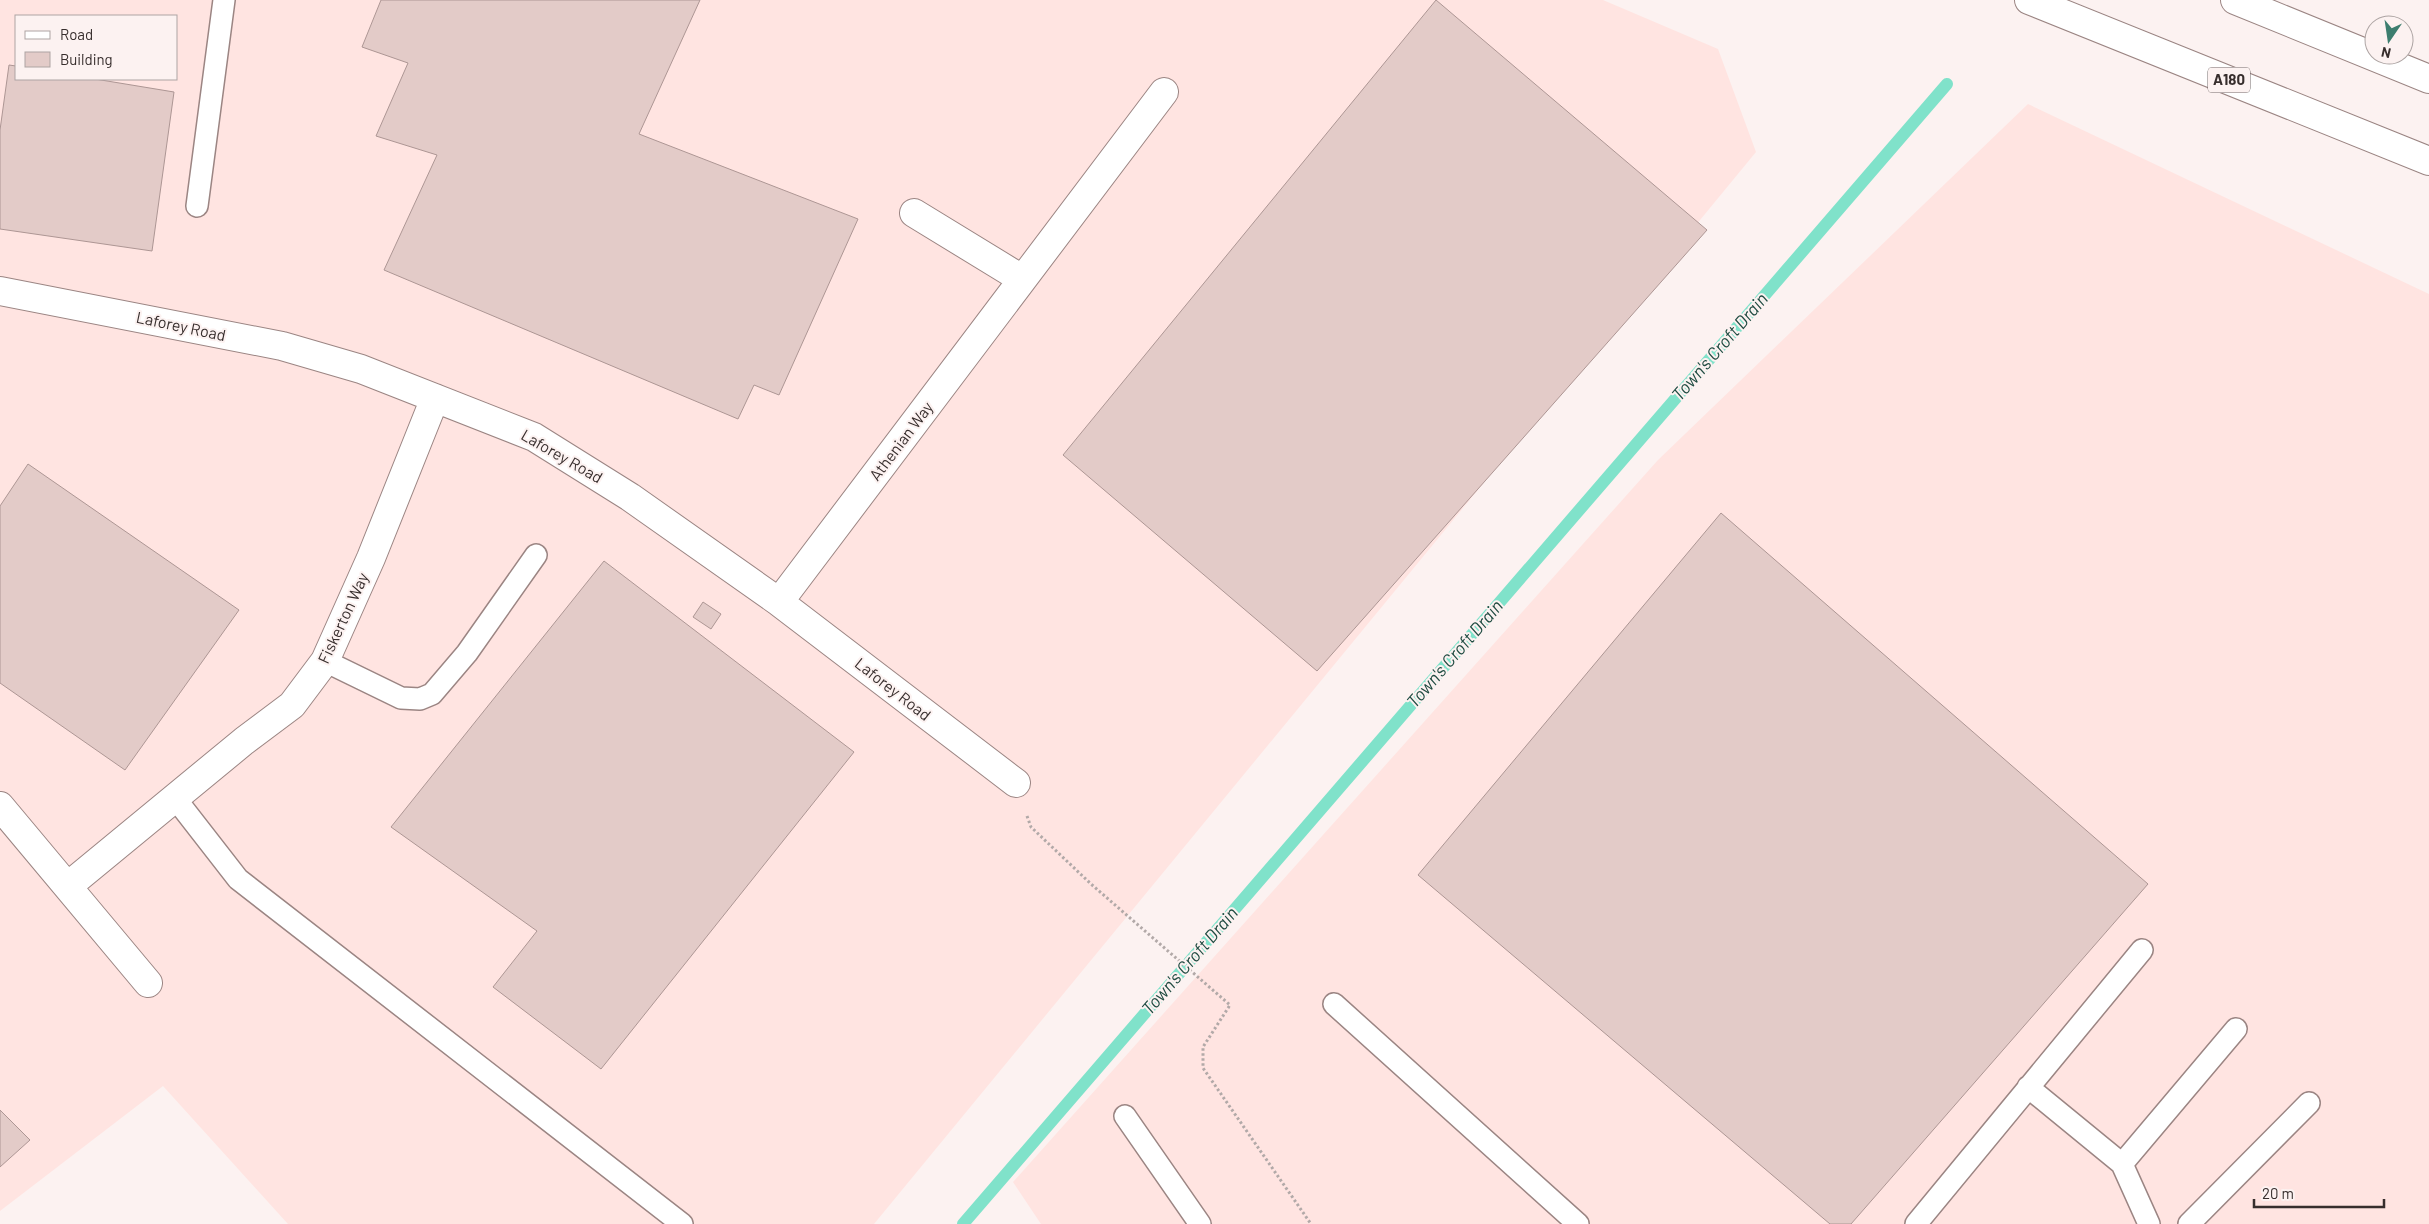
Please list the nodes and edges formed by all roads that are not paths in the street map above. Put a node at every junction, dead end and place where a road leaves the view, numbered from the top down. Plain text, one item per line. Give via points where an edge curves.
1 (224, 0) edge
2 (2029, 0) edge
3 (2235, 0) edge
4 (2429, 79) edge
5 (1164, 92) dead end
6 (2429, 162) edge
7 (197, 206) dead end
8 (914, 213) dead end
9 (1022, 280) junction
10 (0, 291) edge
11 (435, 398) junction
12 (536, 555) dead end
13 (779, 602) junction
14 (325, 661) junction
15 (1016, 783) road end
16 (175, 798) junction
17 (0, 806) edge
18 (68, 886) junction
19 (2142, 950) dead end
20 (148, 983) dead end
21 (1334, 1004) dead end
22 (2236, 1029) dead end
23 (2028, 1087) junction
24 (2309, 1103) dead end
25 (1125, 1116) dead end
26 (2122, 1164) junction
27 (682, 1224) edge
28 (1200, 1224) edge
29 (1578, 1224) edge
30 (1916, 1224) edge
31 (2149, 1224) edge
32 (2189, 1224) edge

1 - 7 lane
2 - 6 main road, A180
3 - 4 main road
5 - 9 main road, Athenian Way
8 - 9 main road
9 - 13 main road, Athenian Way
10 - 11 main road, Laforey Road via 282,346 361,369
11 - 13 main road, Laforey Road via 534,437 630,497
11 - 14 main road, Fiskerton Way via 371,558
12 - 14 lane via 467,653 432,694 420,699 401,698
13 - 15 main road, Laforey Road
14 - 16 main road, Fiskerton Way via 292,705
16 - 18 main road, Fiskerton Way
16 - 27 lane via 238,879
17 - 18 main road
18 - 20 main road
19 - 23 lane
21 - 29 lane
22 - 26 lane
23 - 26 lane
23 - 30 lane
24 - 32 lane
25 - 28 lane
26 - 31 lane

